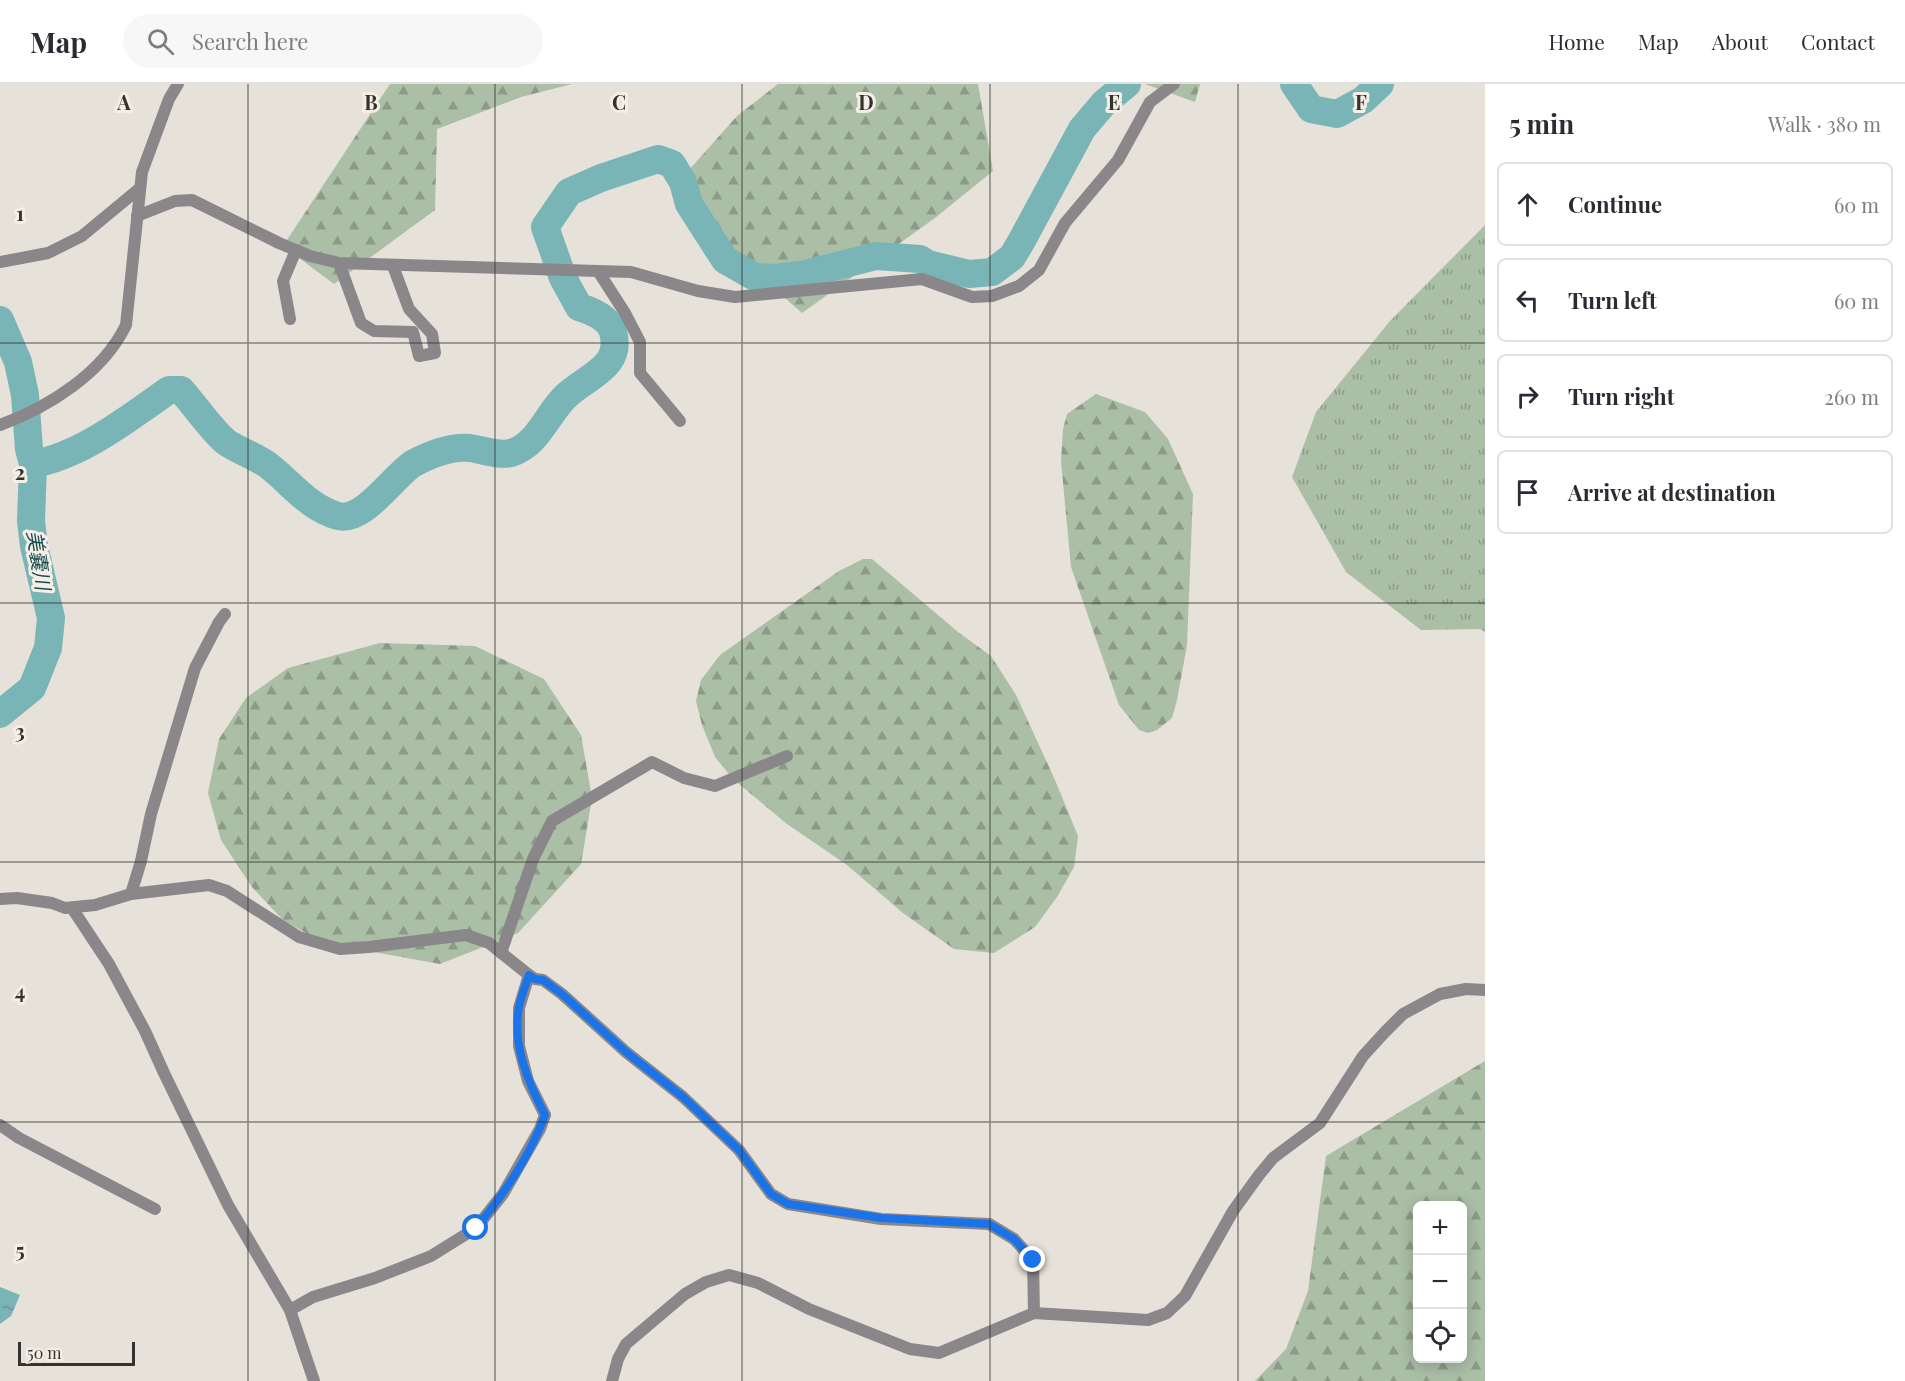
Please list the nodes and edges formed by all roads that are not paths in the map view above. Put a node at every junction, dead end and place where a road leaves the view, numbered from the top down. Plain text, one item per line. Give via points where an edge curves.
1 (178, 84) edge
2 (1174, 84) edge
3 (140, 188) junction
4 (137, 216) junction
5 (296, 250) junction
6 (0, 262) edge
7 (339, 263) junction
8 (393, 266) junction
9 (598, 271) junction
10 (290, 319) dead end
11 (680, 421) dead end
12 (0, 424) edge
13 (225, 614) dead end
14 (787, 756) dead end
15 (131, 894) junction
16 (0, 899) edge
17 (72, 908) junction
18 (501, 953) junction
19 (529, 975) junction
20 (1485, 990) edge
21 (0, 1125) edge
22 (156, 1209) dead end
23 (290, 1310) junction
24 (1034, 1313) junction
25 (314, 1381) edge
26 (612, 1381) edge

1 - 3 street via 142,172
2 - 9 street via 1150,102 1118,160 1065,223 1039,270 1020,286 992,296 972,297 922,279 735,297 632,272
3 - 4 street
3 - 6 street via 82,236 48,253
4 - 5 street via 175,201 192,200
4 - 12 street via 126,325 118,340 96,367 67,389
5 - 7 street
5 - 10 street via 283,280
7 - 8 street
7 - 8 street via 361,323 374,331 413,332 419,356 435,353 432,334 409,309
8 - 9 street
9 - 11 street via 640,342 640,373
13 - 15 street via 195,669
14 - 18 street via 715,786 684,778 652,762 552,821 533,859
15 - 17 street
15 - 18 street via 209,885 227,891 299,937 340,949 466,935 489,943
16 - 17 street via 17,898
17 - 23 street via 109,964 228,1205
18 - 19 street
19 - 23 street via 519,1008 519,1046 528,1081 545,1115 503,1194 476,1228 431,1256 313,1297
19 - 24 street via 562,994 683,1097 739,1150 771,1194 788,1204 881,1218 989,1224 1014,1239 1033,1260
20 - 24 street via 1440,994 1403,1014 1385,1032 1363,1056 1320,1123 1273,1158 1259,1175 1233,1210 1185,1296 1167,1313 1148,1320
21 - 22 street
23 - 25 street
24 - 26 street via 939,1353 910,1349 809,1309 758,1283 729,1275 685,1294 626,1344

